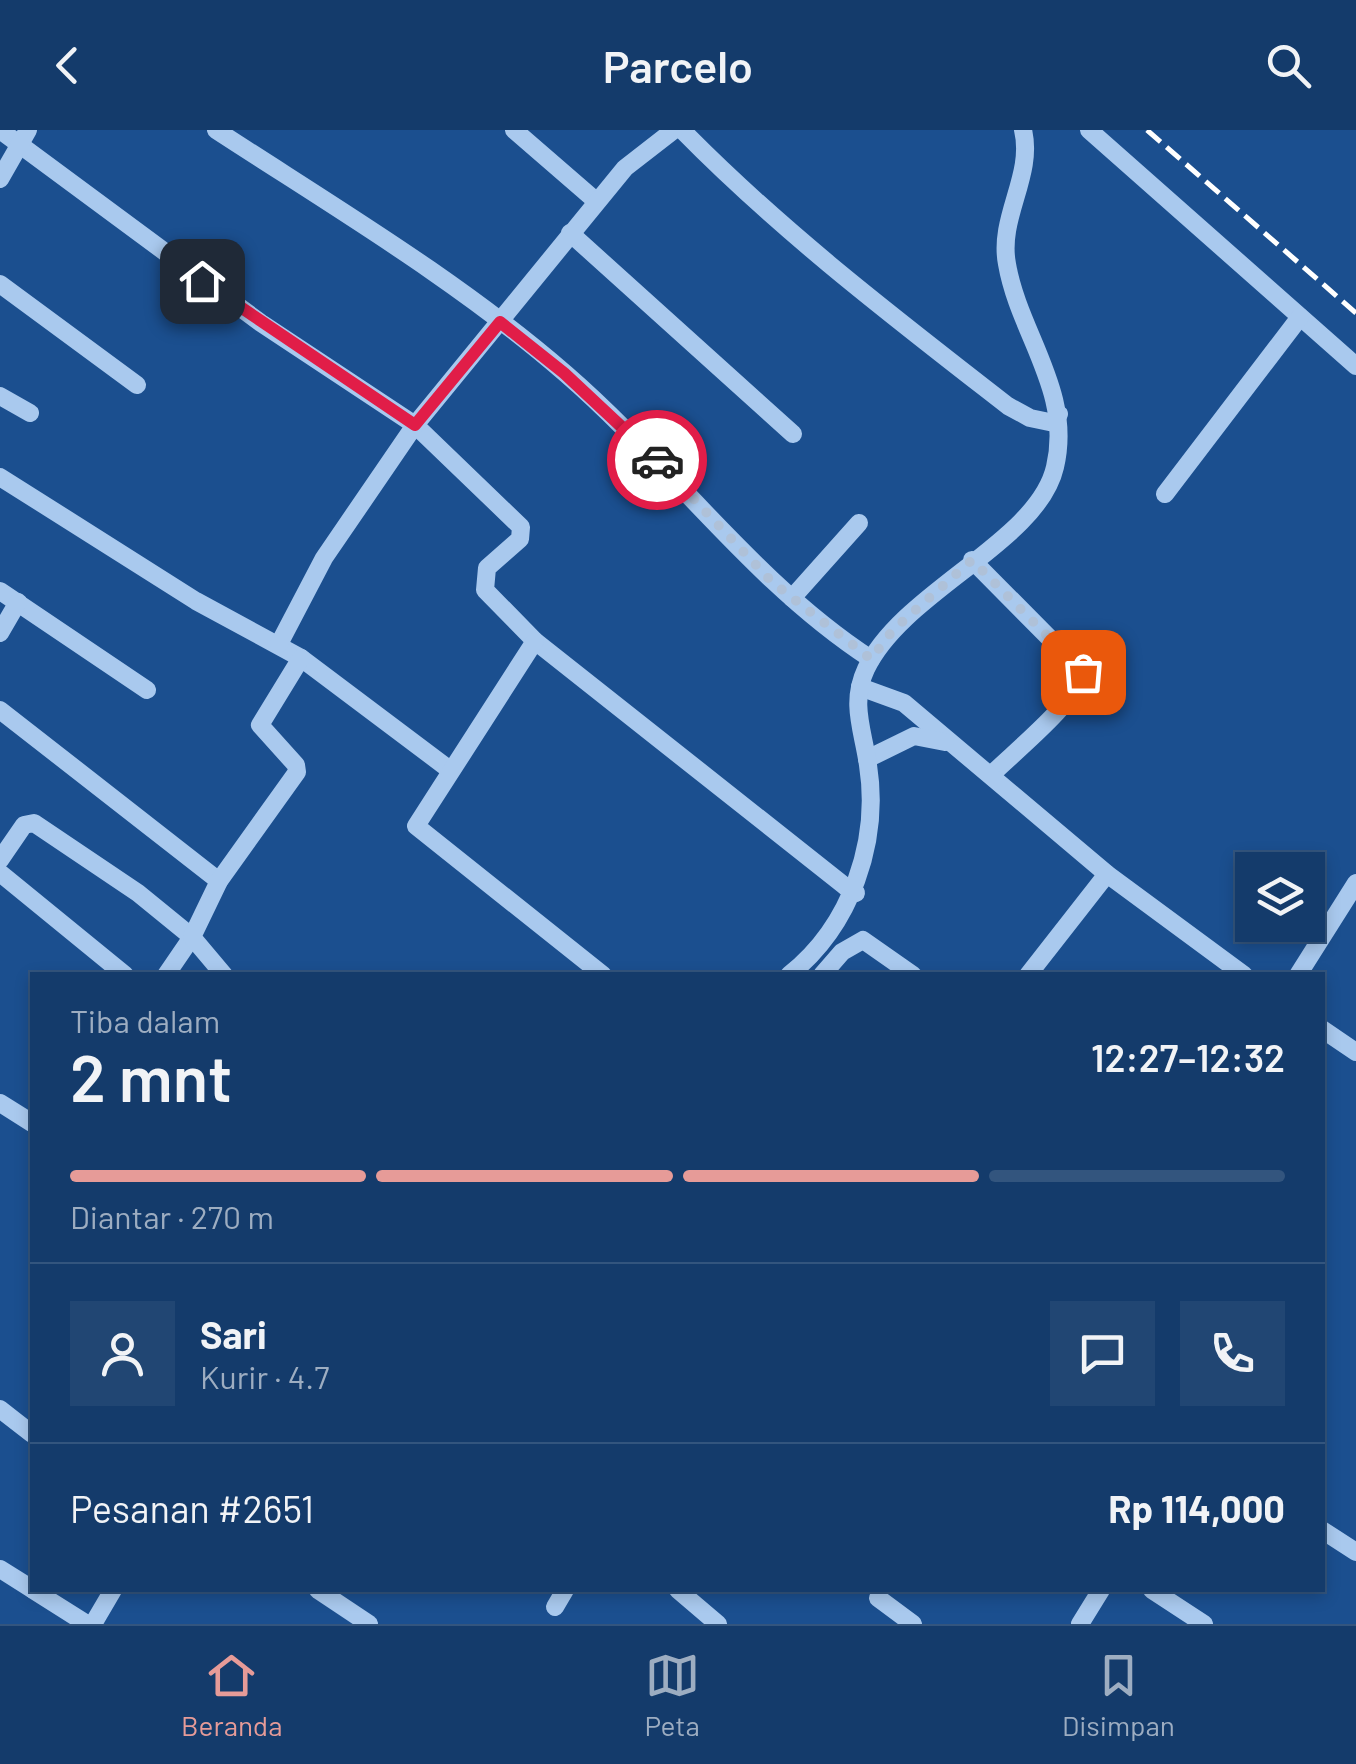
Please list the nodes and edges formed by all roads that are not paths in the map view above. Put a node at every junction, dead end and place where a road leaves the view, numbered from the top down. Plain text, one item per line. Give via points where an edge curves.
1 (0, 130) edge
2 (216, 130) edge
3 (514, 130) edge
4 (1023, 130) edge
5 (1089, 130) edge
6 (673, 131) edge
7 (24, 138) edge
8 (0, 179) edge
9 (596, 201) junction
10 (570, 233) junction
11 (0, 284) edge
12 (1300, 316) junction
13 (500, 322) junction
14 (1356, 366) edge
15 (138, 386) dead end
16 (0, 396) edge
17 (30, 413) dead end
18 (1051, 419) junction
19 (415, 425) junction
20 (794, 434) dead end
21 (0, 477) edge
22 (1165, 494) dead end
23 (859, 523) dead end
24 (972, 560) junction
25 (0, 591) edge
26 (792, 598) junction
27 (18, 602) junction
28 (0, 633) edge
29 (534, 640) junction
30 (278, 644) junction
31 (301, 658) junction
32 (871, 659) junction
33 (860, 687) junction
34 (147, 690) dead end
35 (0, 710) edge
36 (954, 745) junction
37 (867, 759) junction
38 (450, 770) junction
39 (991, 775) junction
40 (0, 860) edge
41 (0, 874) edge
42 (1107, 874) junction
43 (219, 881) junction
44 (1356, 884) edge
45 (850, 888) junction
46 (192, 937) junction
47 (122, 972) edge
48 (168, 972) edge
49 (221, 972) edge
50 (599, 972) edge
51 (780, 972) edge
52 (791, 972) edge
53 (825, 972) edge
54 (906, 972) edge
55 (1030, 972) edge
56 (1240, 972) edge
57 (1300, 972) edge
58 (1325, 1031) edge
59 (1356, 1052) edge
60 (0, 1103) edge
61 (30, 1122) edge
62 (0, 1409) edge
63 (30, 1432) edge
64 (1325, 1532) edge
65 (1356, 1552) edge
66 (0, 1569) edge
67 (30, 1588) edge
68 (36, 1592) edge
69 (112, 1592) edge
70 (321, 1592) edge
71 (353, 1592) edge
72 (564, 1592) edge
73 (680, 1592) edge
74 (1101, 1592) edge
75 (1155, 1592) edge
76 (878, 1598) dead end
77 (343, 1606) junction
78 (555, 1607) dead end
79 (90, 1624) edge
80 (368, 1624) edge
81 (718, 1624) edge
82 (913, 1624) edge
83 (1080, 1624) edge
84 (1204, 1624) edge

1 - 7 street
2 - 13 street
3 - 9 street
4 - 18 street via 1026,155 1005,253
5 - 12 street
6 - 9 street
6 - 18 street via 1008,406
7 - 8 street
7 - 19 street via 260,323
9 - 10 street
10 - 13 street
10 - 20 street
11 - 15 street
12 - 14 street
12 - 22 street
13 - 19 street
13 - 26 street via 624,428
16 - 17 street
18 - 24 street via 1056,463 1045,494
19 - 29 street via 517,520 520,539 488,568 482,583
19 - 30 street via 324,558
21 - 30 street
23 - 26 street
24 - 32 street via 893,630
24 - 39 street via 1084,677
25 - 27 street
26 - 32 street
27 - 28 street
27 - 34 street
29 - 38 street
29 - 45 street
30 - 31 street
31 - 38 street
31 - 43 street via 260,725 297,772
32 - 33 street
33 - 36 street via 904,703
33 - 37 street via 857,717
35 - 43 street
36 - 37 street via 914,736
36 - 39 street
37 - 45 street via 873,810
38 - 50 street via 416,826
39 - 42 street
40 - 46 street via 24,825 34,823
41 - 47 street
42 - 55 street
42 - 56 street
43 - 46 street
44 - 57 street
45 - 51 street
45 - 52 street via 829,932
46 - 48 street
46 - 49 street
53 - 54 street via 862,940
58 - 59 street
60 - 61 street
62 - 63 street
64 - 65 street
66 - 67 street
68 - 79 street
69 - 79 street
70 - 77 street
71 - 77 street
72 - 78 street
73 - 81 street
74 - 83 street
75 - 84 street
76 - 82 street
77 - 80 street

